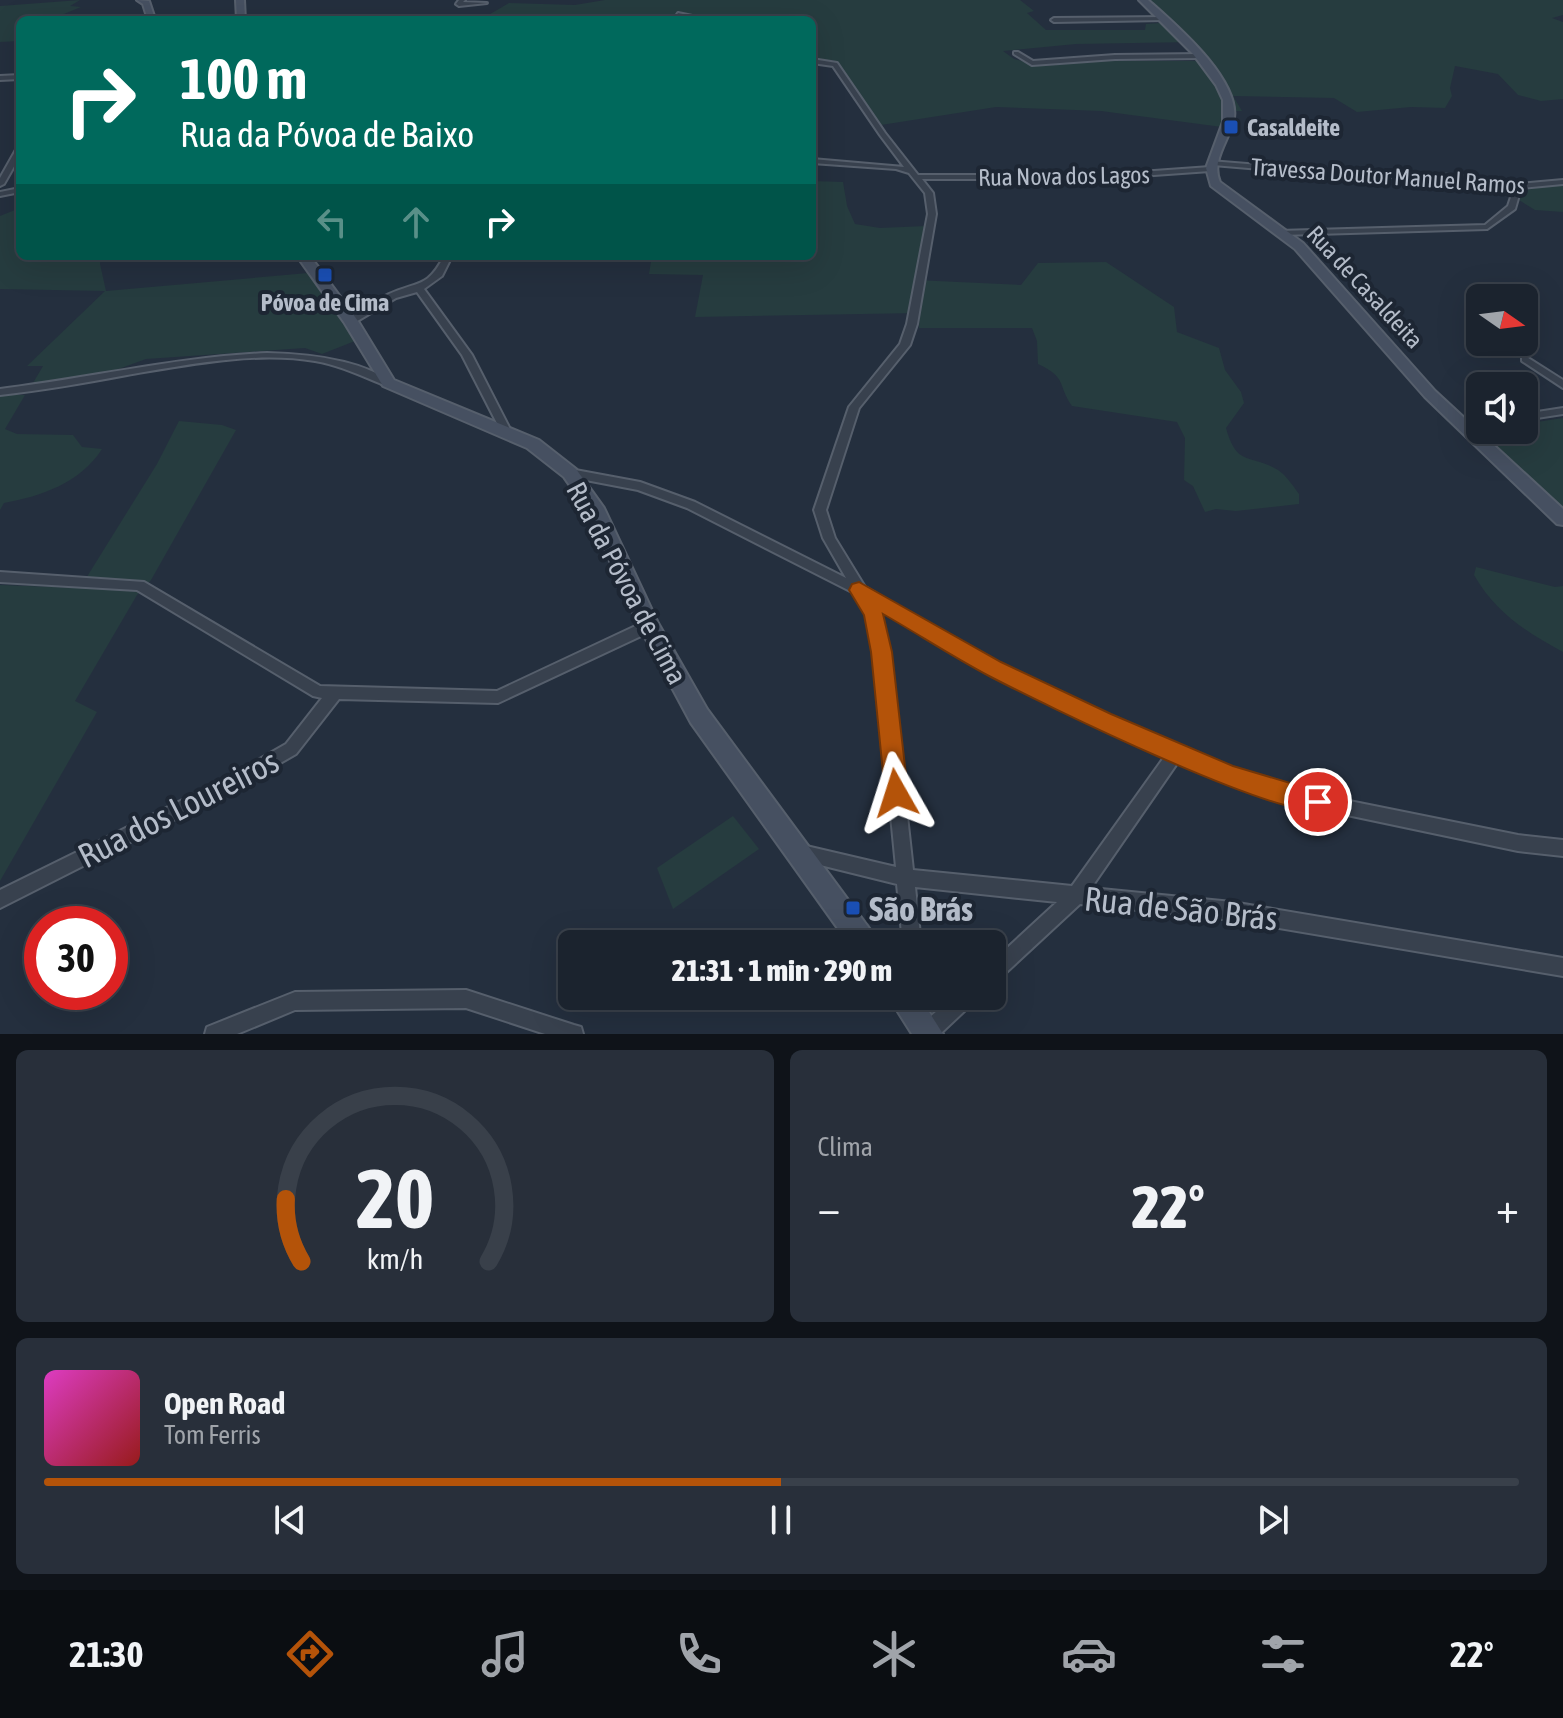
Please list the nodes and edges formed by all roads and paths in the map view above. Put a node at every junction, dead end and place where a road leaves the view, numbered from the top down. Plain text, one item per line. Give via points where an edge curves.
1 (462, 0) edge
2 (1143, 0) edge
3 (484, 3) dead end
4 (678, 15) dead end
5 (683, 16) edge
6 (1164, 18) junction
7 (1054, 20) dead end
8 (1016, 53) dead end
9 (1201, 56) junction
10 (816, 62) edge
11 (16, 157) edge
12 (816, 161) edge
13 (1212, 166) junction
14 (914, 174) junction
15 (1563, 182) edge
16 (0, 184) edge
17 (1518, 186) junction
18 (1282, 233) junction
19 (306, 260) edge
20 (446, 260) edge
21 (419, 288) junction
22 (351, 321) junction
23 (1525, 359) dead end
24 (388, 383) junction
25 (1563, 385) edge
26 (0, 392) edge
27 (1563, 411) edge
28 (1538, 415) edge
29 (1466, 420) edge
30 (507, 433) junction
31 (1491, 444) edge
32 (570, 473) junction
33 (1563, 519) edge
34 (0, 577) edge
35 (859, 590) junction
36 (649, 626) junction
37 (335, 693) junction
38 (1175, 754) junction
39 (1563, 848) edge
40 (799, 852) junction
41 (905, 878) junction
42 (1076, 896) junction
43 (0, 899) edge
44 (855, 930) edge
45 (911, 930) edge
46 (1006, 961) edge
47 (1563, 967) edge
48 (943, 1010) edge
49 (924, 1021) edge
50 (214, 1034) edge
51 (574, 1034) edge

1 - 3 street via 459,4
2 - 6 street
4 - 5 street
6 - 7 street
6 - 9 street
8 - 9 street via 1032,63
9 - 13 street via 1230,111
10 - 14 street via 835,64
11 - 16 street
12 - 14 street, Rua Nova dos Lagos via 896,167
13 - 14 street, Rua Nova dos Lagos via 1098,177
13 - 17 street, Travessa Doutor Manuel Ramos via 1455,177
13 - 18 street, Rua de Casaldeita via 1212,179 1220,189
14 - 35 street via 929,193 932,214 912,324 905,345 854,407 820,510 829,538
15 - 17 street, Travessa Doutor Manuel Ramos
17 - 18 street via 1512,207 1487,227
18 - 29 street, Rua de Casaldeita via 1329,277 1430,394
19 - 22 street
20 - 21 street via 439,274
21 - 22 street via 393,296
21 - 30 street via 467,355
22 - 24 street
23 - 25 street
24 - 26 street via 348,366 274,356 161,365 43,389
24 - 30 street, Rua da Póvoa de Cima
27 - 28 street
30 - 32 street, Rua da Póvoa de Cima via 533,444
31 - 33 street, Rua de Casaldeita
32 - 35 street via 640,486 691,505
32 - 36 street, Rua da Póvoa de Cima via 595,508
34 - 37 street via 139,585 318,692
35 - 38 street via 994,669
35 - 41 street via 874,614 882,652
36 - 37 street via 498,697
36 - 40 street, Rua da Póvoa de Cima via 699,716
37 - 43 street, Rua dos Loureiros via 291,749
38 - 39 street via 1290,796
38 - 42 street
40 - 41 street, Rua de São Brás
40 - 44 street, Rua da Póvoa de Cima
41 - 42 street, Rua de São Brás
41 - 45 street
42 - 46 street
42 - 47 street, Rua de São Brás via 1232,911
48 - 49 street
50 - 51 street via 295,1001 466,999

